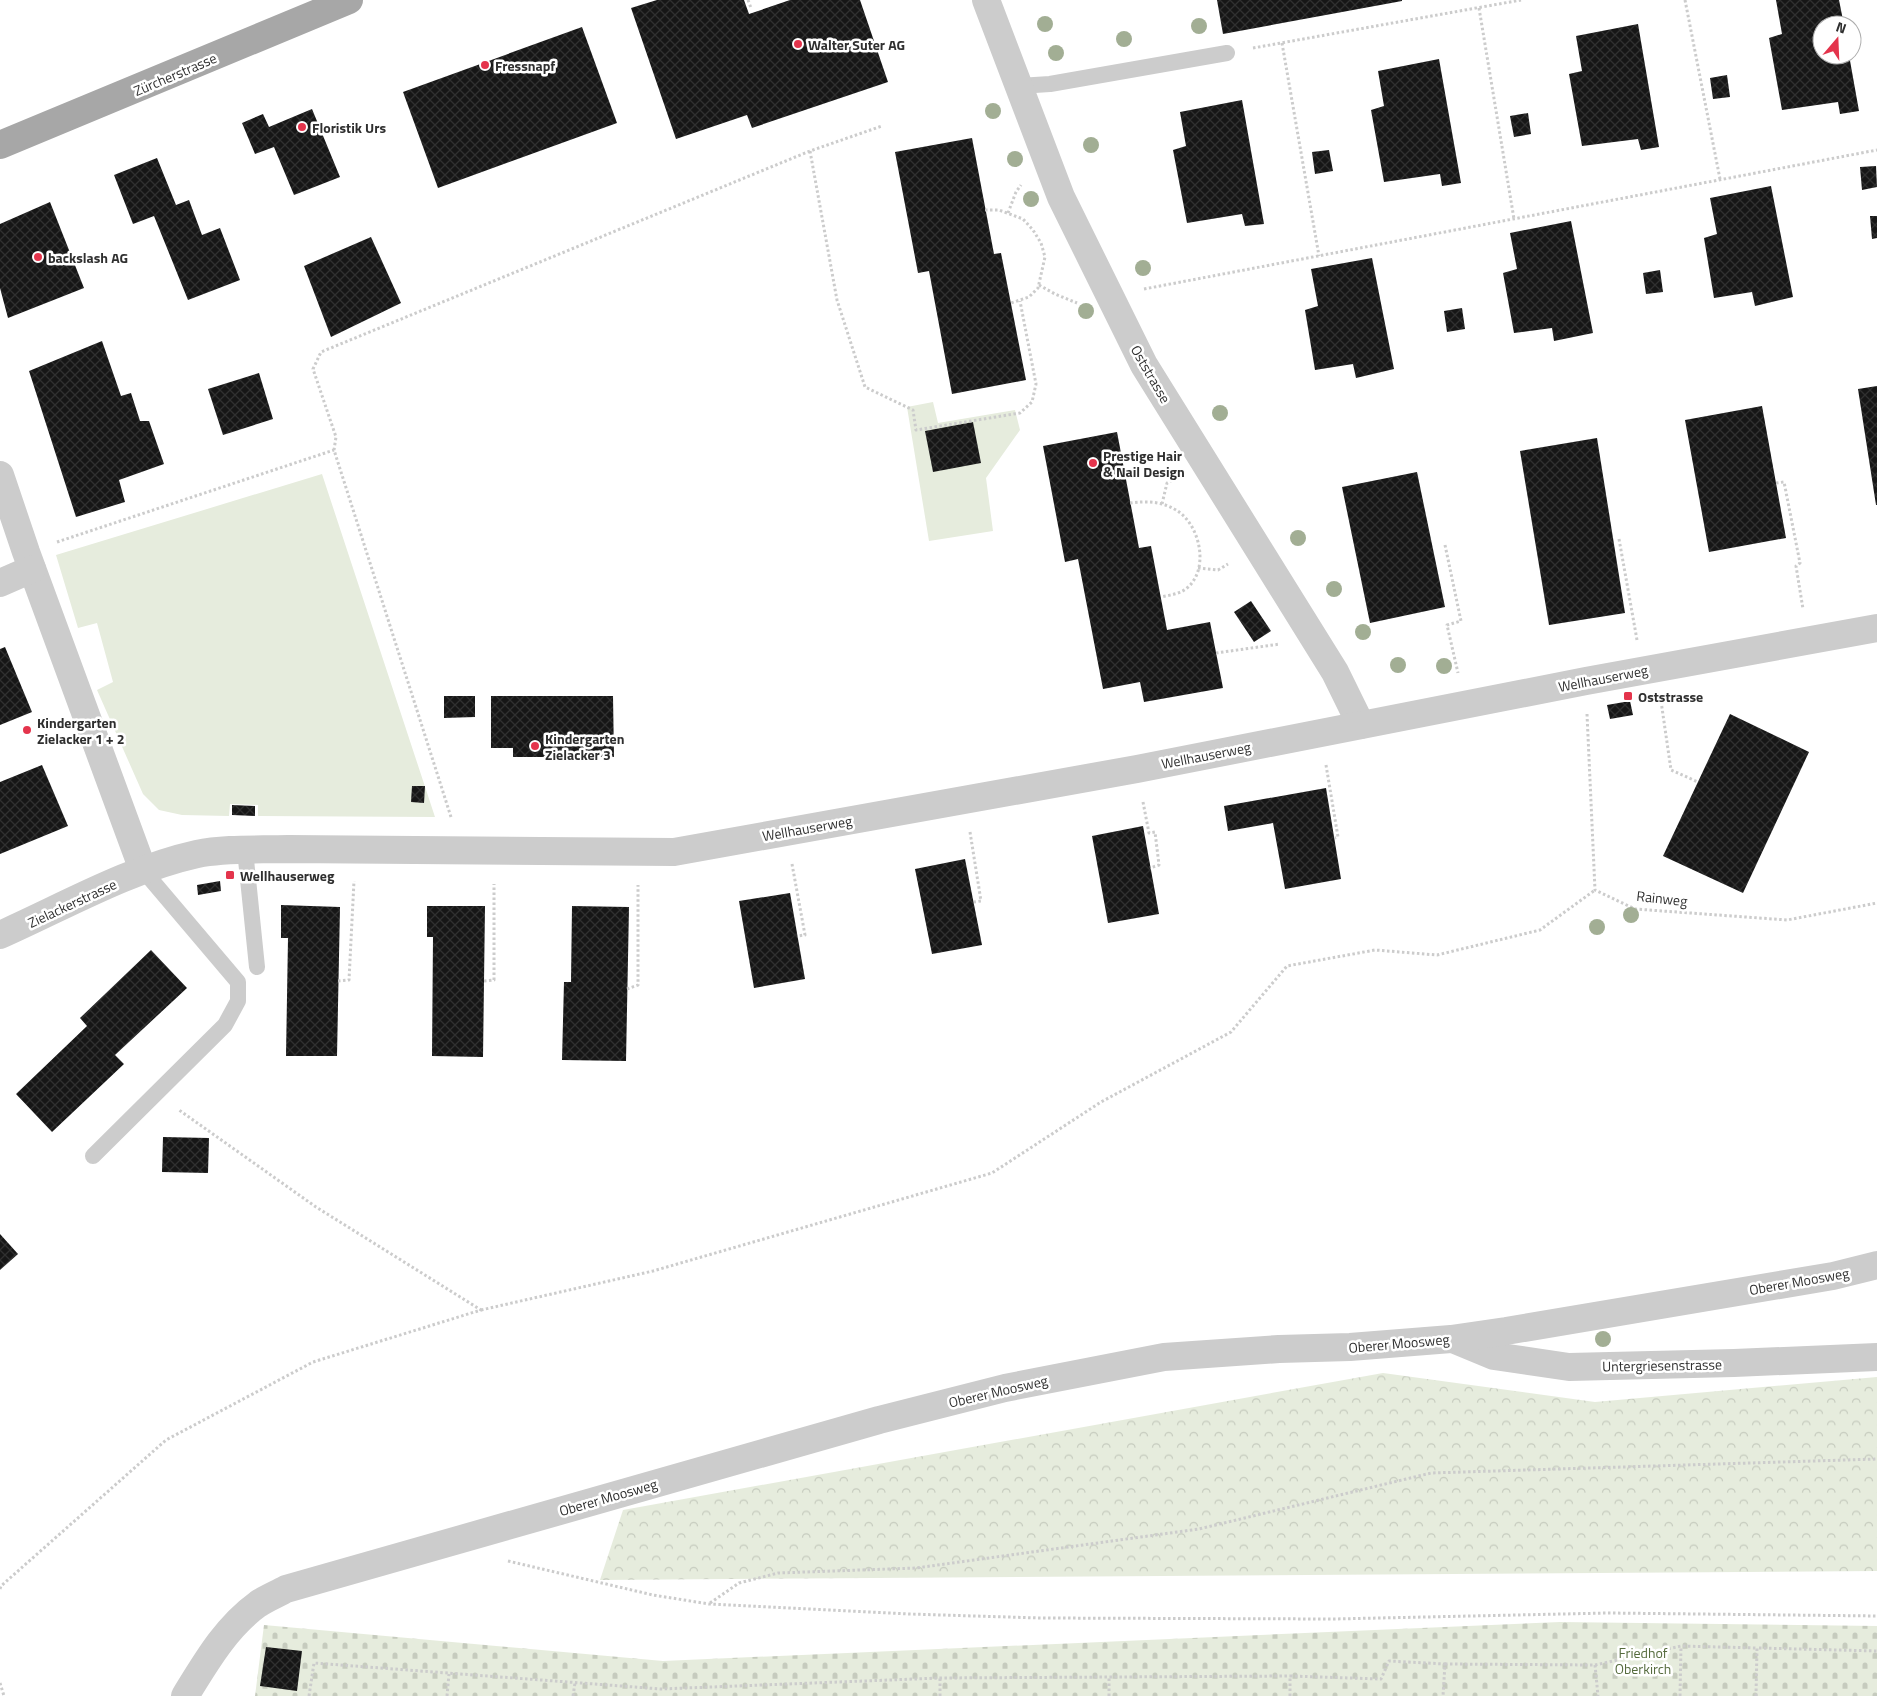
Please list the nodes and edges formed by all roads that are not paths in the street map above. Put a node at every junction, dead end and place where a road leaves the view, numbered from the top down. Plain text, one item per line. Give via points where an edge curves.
1 (349, 0) edge
2 (986, 0) edge
3 (1227, 53) road end
4 (1019, 86) junction
5 (0, 146) edge
6 (0, 475) edge
7 (29, 561) junction
8 (0, 583) edge
9 (1877, 628) edge
10 (1361, 725) junction
11 (246, 850) junction
12 (143, 870) junction
13 (0, 935) edge
14 (257, 967) dead end
15 (93, 1156) dead end
16 (1877, 1265) edge
17 (1451, 1339) junction
18 (1877, 1358) edge
19 (185, 1696) edge

1 - 5 main road, Zürcherstrasse
2 - 4 street, Oststrasse
3 - 4 lane via 1050,84
4 - 10 street, Oststrasse via 1061,197 1144,365 1335,672
6 - 7 street
7 - 8 street
7 - 12 street
9 - 10 street, Wellhauserweg
10 - 11 street, Wellhauserweg via 1137,769 674,852
11 - 12 street, Wellhauserweg via 198,854
11 - 14 lane
12 - 13 street, Zielackerstrasse
12 - 15 lane via 238,982 238,1001 224,1025
16 - 17 street, Oberer Moosweg via 1833,1276
17 - 18 street, Untergriesenstrasse via 1494,1356 1569,1367
17 - 19 street, Oberer Moosweg via 1164,1357 1005,1388 879,1420 286,1589 259,1603 234,1624

